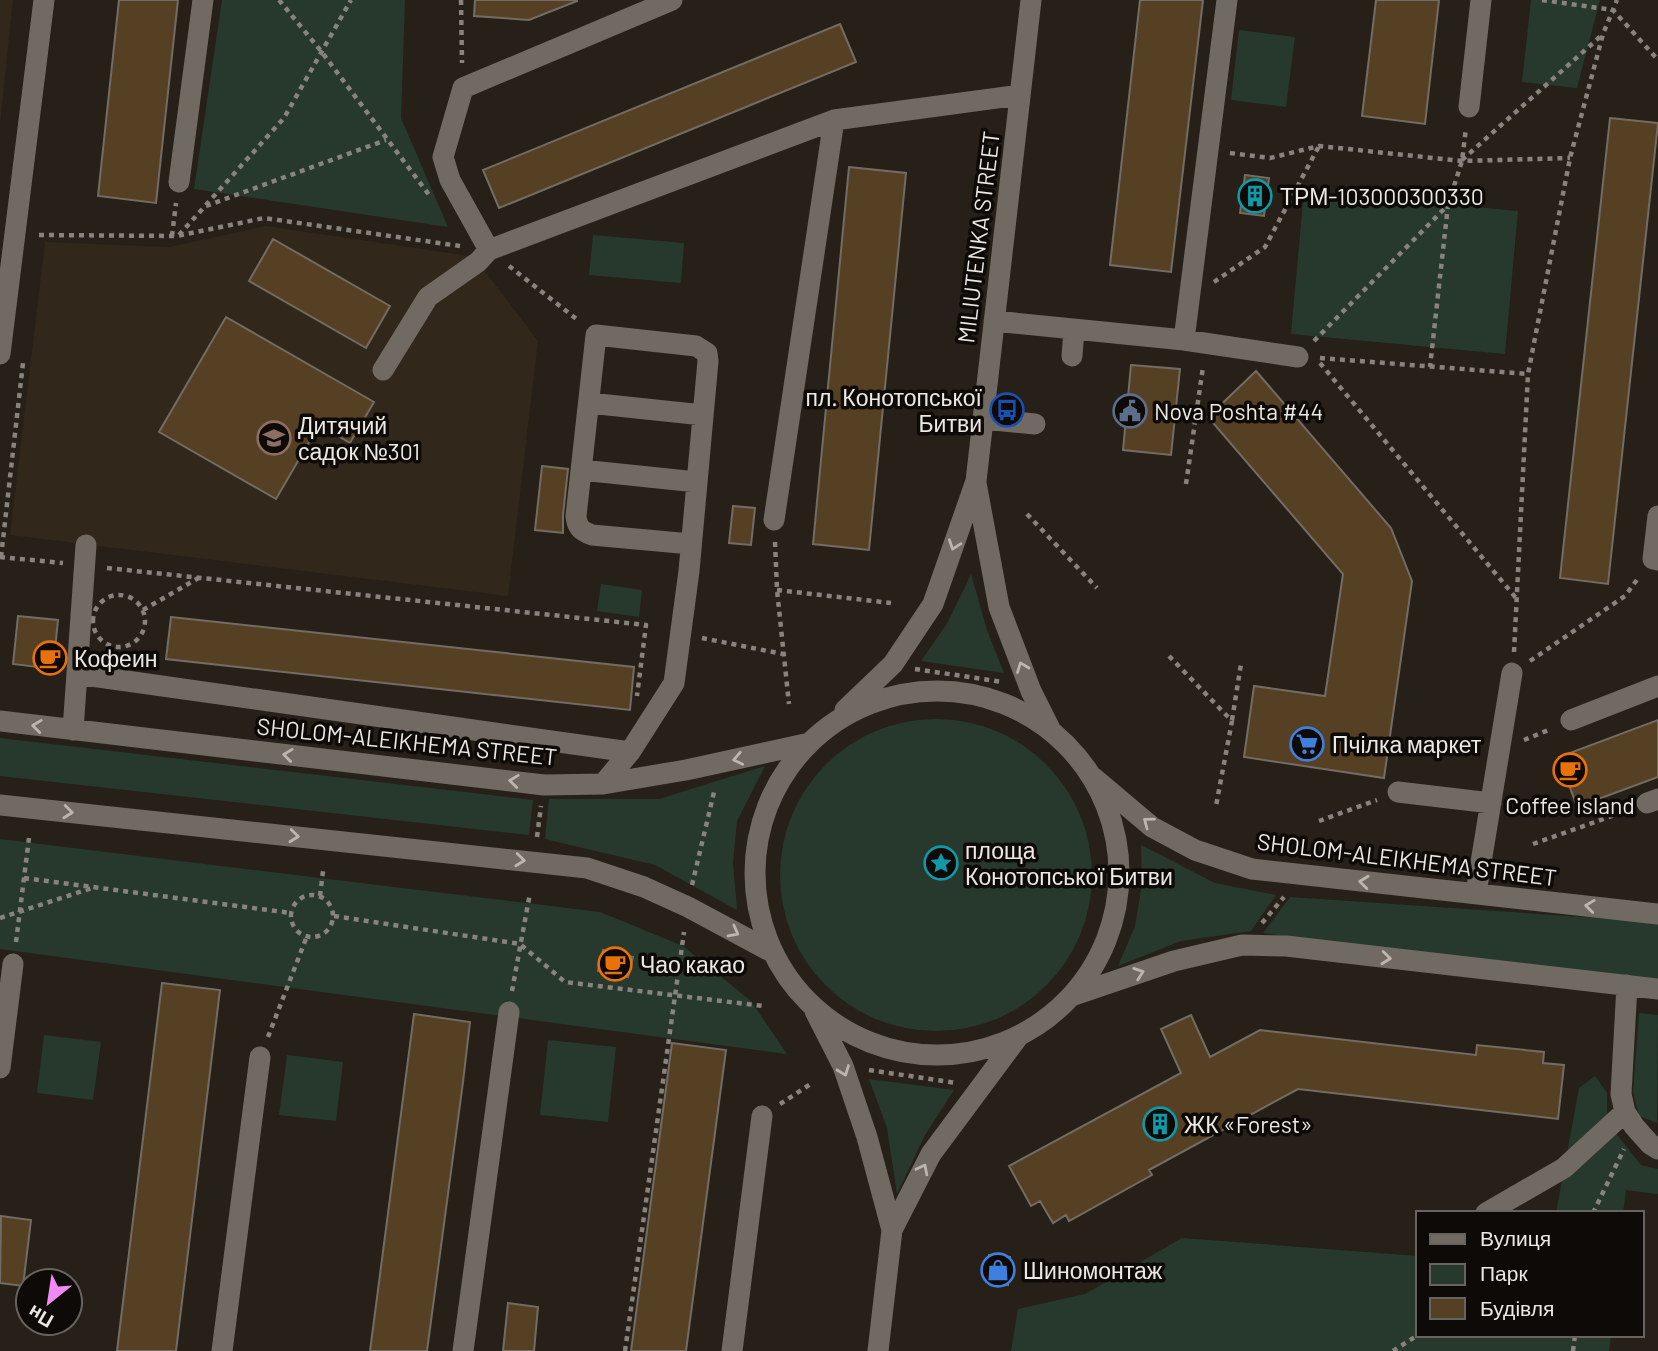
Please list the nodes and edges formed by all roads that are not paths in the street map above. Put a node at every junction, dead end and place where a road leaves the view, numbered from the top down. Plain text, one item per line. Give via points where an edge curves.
1 (44, 0) edge
2 (204, 0) edge
3 (672, 0) edge
4 (1031, 0) edge
5 (1227, 0) edge
6 (1480, 0) edge
7 (1020, 95) junction
8 (1469, 107) road end
9 (834, 120) junction
10 (179, 182) road end
11 (489, 250) junction
12 (994, 321) junction
13 (1074, 330) junction
14 (1184, 340) junction
15 (0, 354) edge
16 (1072, 356) dead end
17 (1298, 357) road end
18 (383, 370) dead end
19 (589, 403) junction
20 (703, 415) junction
21 (983, 419) junction
22 (1035, 424) dead end
23 (581, 470) junction
24 (976, 481) junction
25 (697, 482) junction
26 (1658, 516) edge
27 (774, 520) road end
28 (691, 544) junction
29 (85, 555) road end
30 (1656, 559) edge
31 (1512, 673) road end
32 (77, 674) junction
33 (1658, 686) edge
34 (1571, 720) road end
35 (0, 721) edge
36 (828, 726) junction
37 (1050, 729) junction
38 (73, 730) junction
39 (805, 744) junction
40 (629, 752) junction
41 (1092, 776) junction
42 (603, 784) junction
43 (1398, 792) road end
44 (1491, 803) junction
45 (0, 804) edge
46 (1476, 893) junction
47 (1658, 914) edge
48 (772, 952) junction
49 (13, 964) road end
50 (1628, 985) junction
51 (1658, 989) edge
52 (1074, 995) junction
53 (815, 1009) junction
54 (509, 1012) road end
55 (1018, 1037) junction
56 (260, 1057) road end
57 (0, 1068) edge
58 (761, 1116) road end
59 (1630, 1119) junction
60 (1658, 1149) edge
61 (1489, 1211) edge
62 (892, 1230) junction
63 (222, 1351) edge
64 (463, 1351) edge
65 (732, 1351) edge
66 (878, 1351) edge

1 - 15 street
2 - 10 street
3 - 11 street via 463,88 443,158 450,180
4 - 7 street, MILIUTENKA STREET
5 - 14 street
6 - 8 street
7 - 9 street
7 - 12 street, MILIUTENKA STREET
9 - 11 street
9 - 27 street
11 - 18 street via 428,298
12 - 13 street
12 - 21 street, MILIUTENKA STREET
13 - 14 street
13 - 16 street
14 - 17 street
19 - 20 street
19 - 20 street via 596,335 702,349 708,361
19 - 23 street
20 - 25 street
21 - 22 street
21 - 24 street, MILIUTENKA STREET
23 - 25 street
23 - 28 street via 576,516 583,532
24 -> 36 street, MILIUTENKA STREET via 933,604 892,664
37 -> 24 street, MILIUTENKA STREET via 999,607
25 - 28 street
26 - 30 street
28 - 40 street via 674,683
29 - 32 street
31 - 44 street
32 - 38 street
32 - 40 street
33 - 34 street
38 -> 35 street, SHOLOM-ALEIKHEMA STREET
36 - 37 street via 860,707 918,691 978,695 1015,707
36 - 39 street
37 - 41 street
42 -> 38 street, SHOLOM-ALEIKHEMA STREET via 544,785
39 -> 42 street, SHOLOM-ALEIKHEMA STREET
39 - 48 street via 771,796 755,847 756,901
40 - 42 street
46 -> 41 street, SHOLOM-ALEIKHEMA STREET via 1252,869 1195,850 1152,827
41 - 52 street via 1115,830 1120,888 1105,945
43 - 44 street
44 - 46 street
45 -> 48 street via 587,868 644,887
47 -> 46 street, SHOLOM-ALEIKHEMA STREET
48 - 53 street via 790,983
49 - 57 street
50 - 51 street
52 -> 50 street via 1174,961 1242,945
50 - 59 street via 1621,1094
52 - 55 street via 1048,1019
53 - 55 street via 860,1039 912,1054 966,1054
53 -> 62 street via 843,1066
54 - 64 street
62 -> 55 street via 931,1153
56 - 63 street
58 - 65 street
59 - 60 street
59 - 61 street via 1564,1168
62 - 66 street

